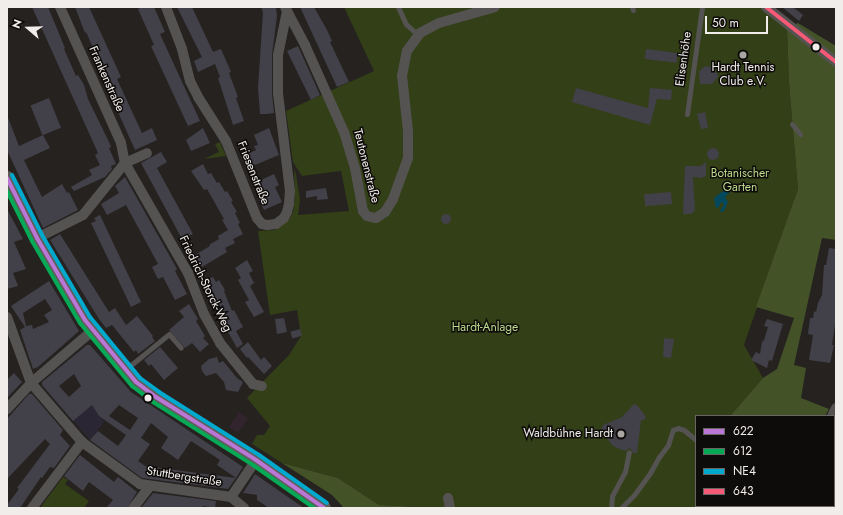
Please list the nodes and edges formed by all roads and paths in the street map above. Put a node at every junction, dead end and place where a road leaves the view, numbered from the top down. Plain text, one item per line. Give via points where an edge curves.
1 (60, 7) edge
2 (166, 7) edge
3 (398, 7) edge
4 (495, 7) edge
5 (702, 7) edge
6 (766, 7) edge
7 (286, 9) edge
8 (478, 9) edge
9 (418, 35) junction
10 (836, 62) edge
11 (687, 114) dead end
12 (792, 124) dead end
13 (800, 134) dead end
14 (147, 153) dead end
15 (125, 163) junction
16 (8, 182) edge
17 (37, 238) junction
18 (7, 317) edge
19 (92, 331) junction
20 (181, 348) dead end
21 (126, 370) junction
22 (31, 383) junction
23 (262, 386) dead end
24 (7, 409) edge
25 (695, 439) edge
26 (82, 442) junction
27 (629, 452) dead end
28 (256, 460) junction
29 (150, 486) junction
30 (231, 498) junction
31 (32, 508) edge
32 (133, 508) edge
33 (244, 508) edge
34 (324, 508) edge
35 (611, 508) edge
36 (621, 508) edge

1 - 15 street, Frankenstraße via 121,143
2 - 7 street, Friesenstraße via 193,86 224,138 257,218 267,226 280,222 289,204 290,191 278,94 278,55
3 - 9 lane via 406,24
4 - 8 street, Teutonenstraße
5 - 11 lane, Elisenhöhe
6 - 10 street
7 - 9 street, Teutonenstraße via 344,132 355,168 363,210 371,218 381,216 389,206 400,184 408,158 402,69 407,50
8 - 9 street, Teutonenstraße via 439,23
12 - 13 lane
14 - 15 street
15 - 17 street via 83,214
15 - 23 street, Friedrich-Storck-Weg via 188,273 204,314 220,343 253,384
16 - 17 street
17 - 19 street
18 - 22 street, Stuttbergstraße
19 - 21 street
19 - 22 street
20 - 21 lane via 169,334
21 - 28 street via 136,382 156,397
22 - 24 street
22 - 26 street, Stuttbergstraße
25 - 36 lane via 684,430 676,428 668,445 634,495
26 - 29 street, Stuttbergstraße via 140,484
26 - 31 street
27 - 35 lane via 625,472 612,496
28 - 30 street, Stuttbergstraße
28 - 34 street
29 - 30 street, Stuttbergstraße
29 - 32 street
30 - 33 street

